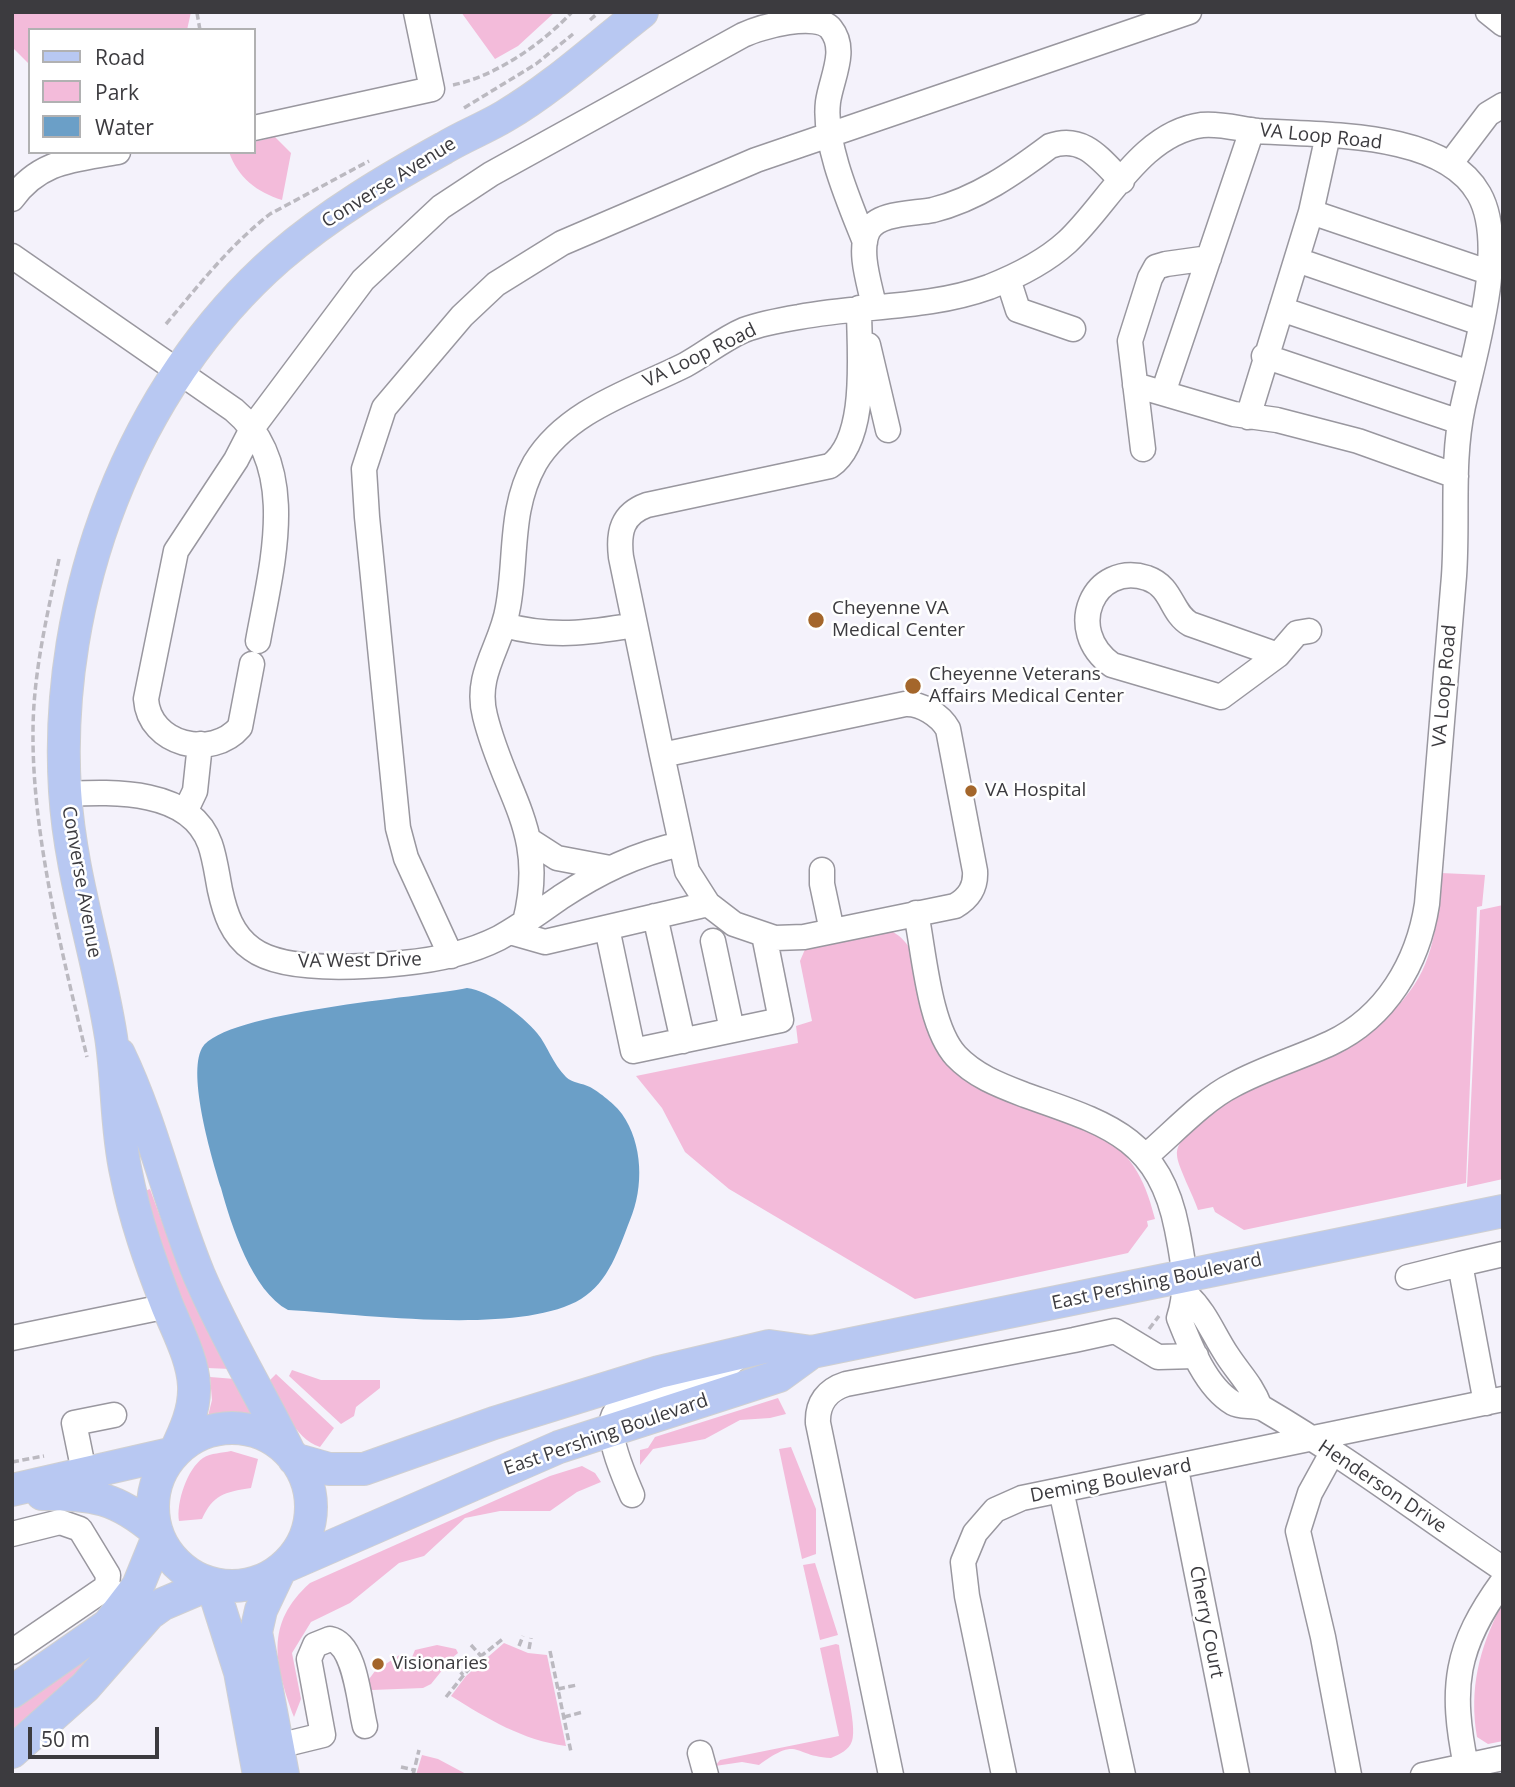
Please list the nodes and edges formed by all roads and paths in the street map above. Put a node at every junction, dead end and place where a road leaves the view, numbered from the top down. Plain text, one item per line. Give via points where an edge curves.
1 (202, 12) edge
2 (416, 12) edge
3 (572, 12) edge
4 (642, 12) edge
5 (1189, 12) edge
6 (1488, 12) edge
7 (1503, 24) edge
8 (200, 28) edge
9 (432, 89) junction
10 (1503, 105) edge
11 (256, 128) edge
12 (1252, 130) junction
13 (832, 134) junction
14 (1328, 135) junction
15 (107, 154) edge
16 (1450, 164) junction
17 (1122, 181) junction
18 (12, 200) edge
19 (1311, 212) junction
20 (865, 242) junction
21 (12, 256) edge
22 (1209, 258) junction
23 (1297, 260) junction
24 (1488, 272) junction
25 (1007, 279) junction
26 (1494, 299) edge
27 (866, 307) junction
28 (1281, 309) junction
29 (1480, 323) junction
30 (1073, 329) dead end
31 (1264, 356) junction
32 (181, 372) junction
33 (1470, 373) junction
34 (1135, 385) junction
35 (1163, 393) junction
36 (1248, 417) junction
37 (1460, 422) junction
38 (253, 427) junction
39 (888, 430) dead end
40 (1143, 449) dead end
41 (1456, 476) junction
42 (504, 625) junction
43 (635, 625) junction
44 (1309, 631) dead end
45 (1278, 655) junction
46 (200, 744) junction
47 (662, 755) junction
48 (65, 794) junction
49 (185, 813) junction
50 (529, 840) junction
51 (681, 844) junction
52 (610, 868) junction
53 (822, 870) dead end
54 (708, 904) junction
55 (916, 914) junction
56 (655, 916) junction
57 (517, 927) junction
58 (607, 928) junction
59 (832, 931) junction
60 (764, 935) junction
61 (713, 941) dead end
62 (451, 956) junction
63 (732, 1030) junction
64 (111, 1038) junction
65 (682, 1041) junction
66 (1146, 1156) junction
67 (1503, 1211) edge
68 (1503, 1254) edge
69 (1460, 1264) junction
70 (1408, 1277) dead end
71 (1186, 1286) junction
72 (168, 1306) junction
73 (1159, 1315) dead end
74 (1147, 1331) dead end
75 (12, 1338) edge
76 (743, 1352) junction
77 (812, 1352) junction
78 (1196, 1356) junction
79 (1494, 1401) edge
80 (1260, 1407) junction
81 (114, 1415) dead end
82 (611, 1431) junction
83 (1322, 1447) junction
84 (175, 1452) junction
85 (292, 1456) junction
86 (1176, 1469) junction
87 (1061, 1490) junction
88 (67, 1491) junction
89 (12, 1492) edge
90 (632, 1495) dead end
91 (12, 1534) edge
92 (157, 1534) junction
93 (282, 1569) junction
94 (1503, 1569) edge
95 (1503, 1581) edge
96 (211, 1584) junction
97 (116, 1595) junction
98 (523, 1636) dead end
99 (504, 1638) dead end
100 (531, 1638) dead end
101 (471, 1645) dead end
102 (519, 1646) dead end
103 (529, 1649) dead end
104 (550, 1651) dead end
105 (12, 1652) edge
106 (481, 1656) junction
107 (454, 1664) dead end
108 (463, 1675) junction
109 (17, 1678) edge
110 (577, 1685) dead end
111 (558, 1689) junction
112 (446, 1697) dead end
113 (583, 1712) dead end
114 (564, 1717) junction
115 (357, 1728) dead end
116 (419, 1750) dead end
117 (12, 1752) edge
118 (571, 1752) dead end
119 (1503, 1758) edge
120 (280, 1760) edge
121 (1466, 1766) junction
122 (401, 1767) dead end
123 (414, 1772) edge
124 (259, 1775) edge
125 (891, 1775) edge
126 (1004, 1775) edge
127 (1123, 1775) edge
128 (1237, 1775) edge
129 (1349, 1775) edge
130 (1423, 1775) edge

1 - 8 path via 197,13
2 - 9 street
3 - 9 path via 533,45 489,72
4 - 32 main road, Converse Avenue via 504,117 331,215 258,278
5 - 13 street
6 - 7 street
9 - 11 street
10 - 16 street via 1488,114
12 - 14 street, VA Loop Road
12 - 17 street, VA Loop Road via 1205,125 1183,130 1157,144
12 - 22 street
13 - 20 street via 837,165
13 - 38 street via 828,102 838,52 832,30 811,21 758,28 743,35 491,174 441,208 363,280
13 - 62 street via 756,160 562,243 496,284 462,316 384,408 364,469 393,786 406,858
14 - 16 street, VA Loop Road via 1404,146
14 - 19 street
15 - 18 street via 38,172
16 - 24 street, VA Loop Road via 1465,175 1483,201 1489,234
17 - 20 street via 1092,150 1072,141 1060,142 967,198 881,220
17 - 25 street, VA Loop Road via 1068,241 1040,263
19 - 23 street
19 - 24 street
20 - 27 street
21 - 32 street
22 - 34 street via 1156,267 1130,341
22 - 35 street
23 - 28 street
23 - 29 street
24 - 26 street, VA Loop Road
25 - 27 street, VA Loop Road via 937,301
25 - 30 street via 1018,310
26 - 29 street, VA Loop Road
27 - 39 street
27 - 42 street, VA Loop Road via 744,330 590,411 556,437 537,461 519,507
27 - 43 street via 857,409 840,459 830,466 647,505 623,522 619,543
28 - 31 street
28 - 33 street
29 - 33 street, VA Loop Road
31 - 36 street
31 - 37 street
32 - 38 street
32 - 48 main road, Converse Avenue via 116,488 92,556 70,650
33 - 37 street, VA Loop Road
34 - 35 street
34 - 40 street
35 - 36 street
36 - 41 street via 1358,441
37 - 41 street, VA Loop Road
38 - 46 street via 265,449 277,522 240,727 224,738
38 - 46 street via 176,551 146,699 149,717 162,734
41 - 66 street, VA Loop Road via 1454,567 1428,892 1415,953 1394,990 1349,1033 1232,1085
42 - 43 street via 567,635
42 - 50 street, VA Loop Road via 486,666 481,699
43 - 47 street
44 - 45 street via 1297,633
45 - 45 street via 1190,624 1179,615 1171,595 1146,578 1116,579 1092,599 1086,629 1091,644 1100,656 1126,670 1221,697
46 - 49 street via 195,792
47 - 51 street
47 - 55 street via 905,704 916,704 940,718 948,729 975,880 963,901
48 - 49 street, VA West Drive via 156,799
48 - 64 main road, Converse Avenue via 81,902
49 - 62 street, VA West Drive via 209,842 224,910 253,950 279,961 327,965 400,964
50 - 52 street via 557,858
50 - 57 street, VA Loop Road via 534,873
51 - 52 street, VA West Drive via 648,851
51 - 54 street via 687,871
52 - 57 street, VA West Drive
53 - 59 street
54 - 56 street
54 - 60 street via 734,924
55 - 59 street
55 - 66 street via 937,1019 954,1054 1003,1087 1114,1129
56 - 58 street
56 - 65 street
57 - 58 street via 545,942
57 - 62 street, VA West Drive
58 - 65 street via 633,1051
59 - 60 street via 793,938
60 - 63 street via 781,1020
61 - 63 street
63 - 65 street
64 - 72 main road, Converse Avenue via 122,1158 136,1219
64 - 85 main road, Converse Avenue via 138,1094 200,1278
66 - 71 street, Henderson Drive via 1168,1195
67 - 71 main road, East Pershing Boulevard
68 - 69 street
69 - 70 street
69 - 79 street
71 - 77 main road, East Pershing Boulevard
71 - 78 street, Henderson Drive via 1179,1318
71 - 80 street via 1228,1357 1251,1384
72 - 75 street
72 - 84 main road, Converse Avenue via 194,1388 193,1407
73 - 74 path
76 - 77 main road, East Pershing Boulevard via 769,1346
76 - 82 street via 719,1373 697,1384 615,1413
76 - 85 main road, East Pershing Boulevard via 548,1405 364,1469 329,1469
77 - 82 main road, East Pershing Boulevard via 779,1376
78 - 80 street, Henderson Drive via 1234,1404
78 - 125 street via 1158,1357 1119,1332 1107,1331 846,1384 825,1396 818,1409 818,1423
79 - 83 street, Deming Boulevard
80 - 83 street, Henderson Drive
81 - 88 street via 74,1423
82 - 90 street
82 - 93 main road, East Pershing Boulevard via 559,1447
83 - 86 street, Deming Boulevard
83 - 94 street, Henderson Drive
83 - 129 street via 1298,1531
84 - 85 main road, East Pershing Boulevard via 202,1434 233,1428 264,1435
84 - 88 main road, East Pershing Boulevard
84 - 92 main road, East Pershing Boulevard via 154,1490
85 - 93 main road, East Pershing Boulevard via 309,1489 311,1506 304,1539
86 - 87 street, Deming Boulevard
86 - 128 street, Cherry Court
87 - 126 street, Deming Boulevard via 1021,1498 995,1510 975,1533 963,1562
87 - 127 street
88 - 89 main road, East Pershing Boulevard
88 - 91 street
88 - 92 main road, East Pershing Boulevard via 117,1502
88 - 97 street via 80,1529
92 - 96 main road, East Pershing Boulevard via 179,1567
92 - 97 main road via 138,1586
93 - 96 main road, East Pershing Boulevard via 247,1585
93 - 120 main road via 261,1610 256,1632
95 - 121 street via 1482,1609 1461,1663 1456,1712
96 - 117 main road via 149,1614 85,1686
96 - 124 main road via 240,1672
97 - 105 street
97 - 109 main road via 108,1625
98 - 102 path
99 - 106 path
100 - 103 path
101 - 106 path
104 - 111 path
106 - 108 path
107 - 108 path
108 - 112 path
110 - 111 path
111 - 114 path
113 - 114 path
114 - 118 path
115 - 120 street via 352,1664 343,1645 330,1639 315,1645 310,1653 323,1735
116 - 123 path
119 - 121 street
121 - 130 street
122 - 123 path

